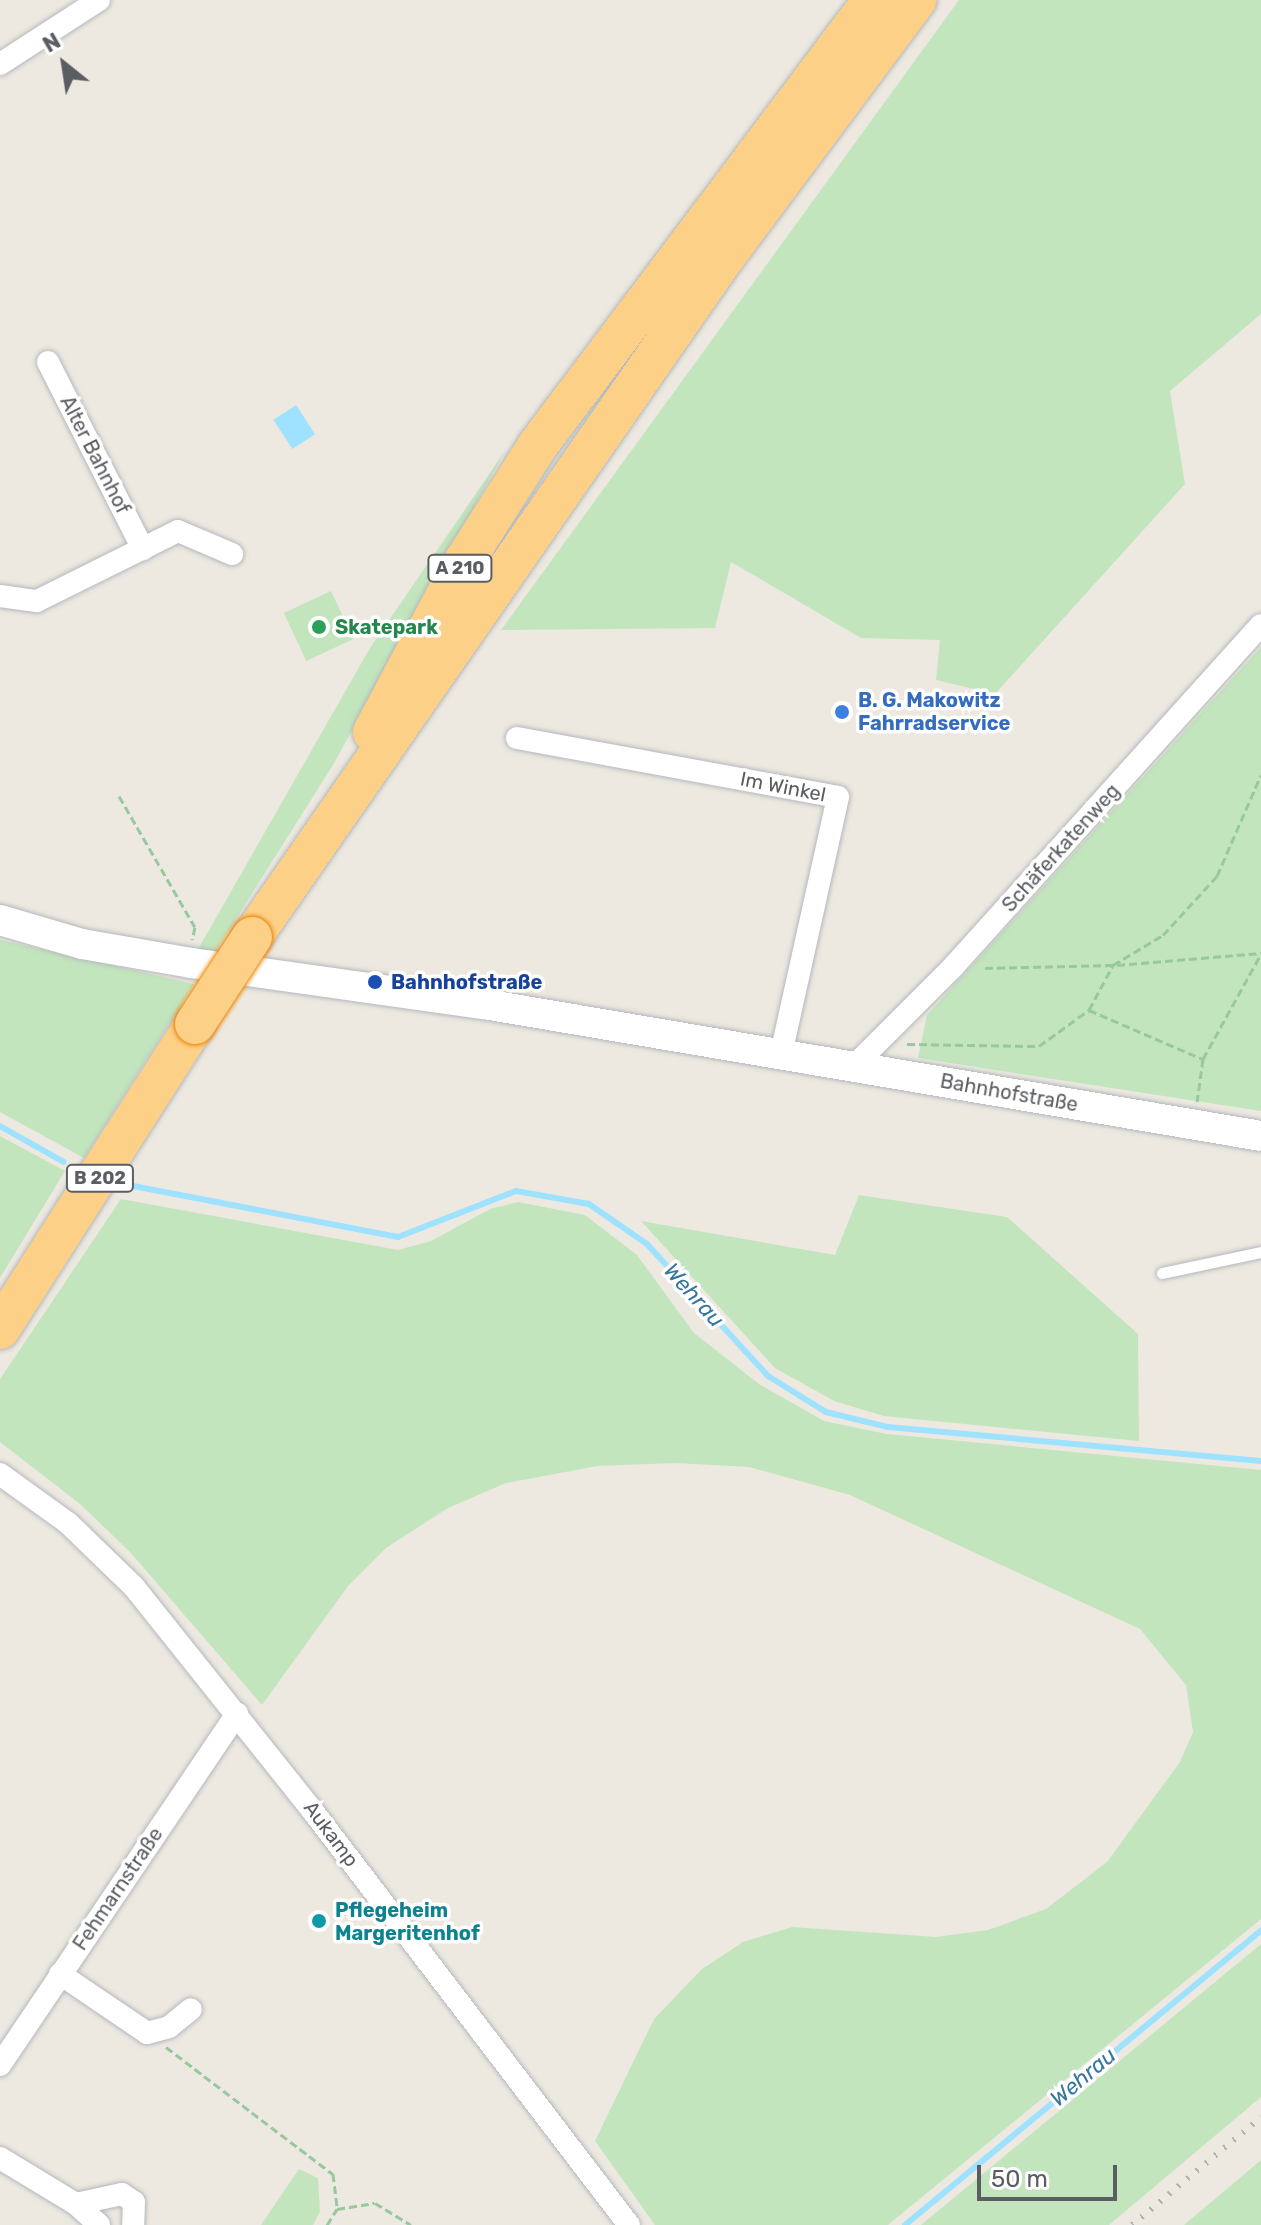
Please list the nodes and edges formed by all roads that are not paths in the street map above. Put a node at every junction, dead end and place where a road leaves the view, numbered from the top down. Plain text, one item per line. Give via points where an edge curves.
1 (99, 0) edge
2 (873, 0) edge
3 (916, 0) edge
4 (0, 64) edge
5 (48, 362) dead end
6 (143, 549) junction
7 (232, 554) dead end
8 (0, 596) edge
9 (1261, 625) edge
10 (517, 738) dead end
11 (332, 818) junction
12 (0, 920) edge
13 (781, 1054) junction
14 (855, 1065) junction
15 (1261, 1136) edge
16 (1261, 1252) edge
17 (1162, 1273) dead end
18 (0, 1329) edge
19 (0, 1474) edge
20 (237, 1713) junction
21 (60, 1974) junction
22 (191, 2009) dead end
23 (0, 2065) edge
24 (0, 2158) edge
25 (76, 2204) junction
26 (99, 2225) edge
27 (133, 2225) edge
28 (629, 2225) edge

1 - 4 street
2 - 11 highway, A 210 via 538,445 402,673
3 - 11 highway, A 210 via 724,258
5 - 6 street, Alter Bahnhof
6 - 7 street via 178,531
6 - 8 street via 37,601
9 - 14 street, Schäferkatenweg via 953,967
10 - 13 street, Im Winkel via 838,797
11 - 18 highway, B 202, bridge
12 - 13 main road, Bahnhofstraße via 82,944 191,963
13 - 14 main road, Bahnhofstraße
14 - 15 main road, Bahnhofstraße
16 - 17 lane
19 - 20 street, Aukamp via 68,1523 134,1587
20 - 21 street, Fehmarnstraße
20 - 28 street, Aukamp
21 - 22 street via 147,2033 169,2027
21 - 23 street, Fehmarnstraße
24 - 25 street
25 - 26 street
25 - 27 street via 122,2194 134,2202

